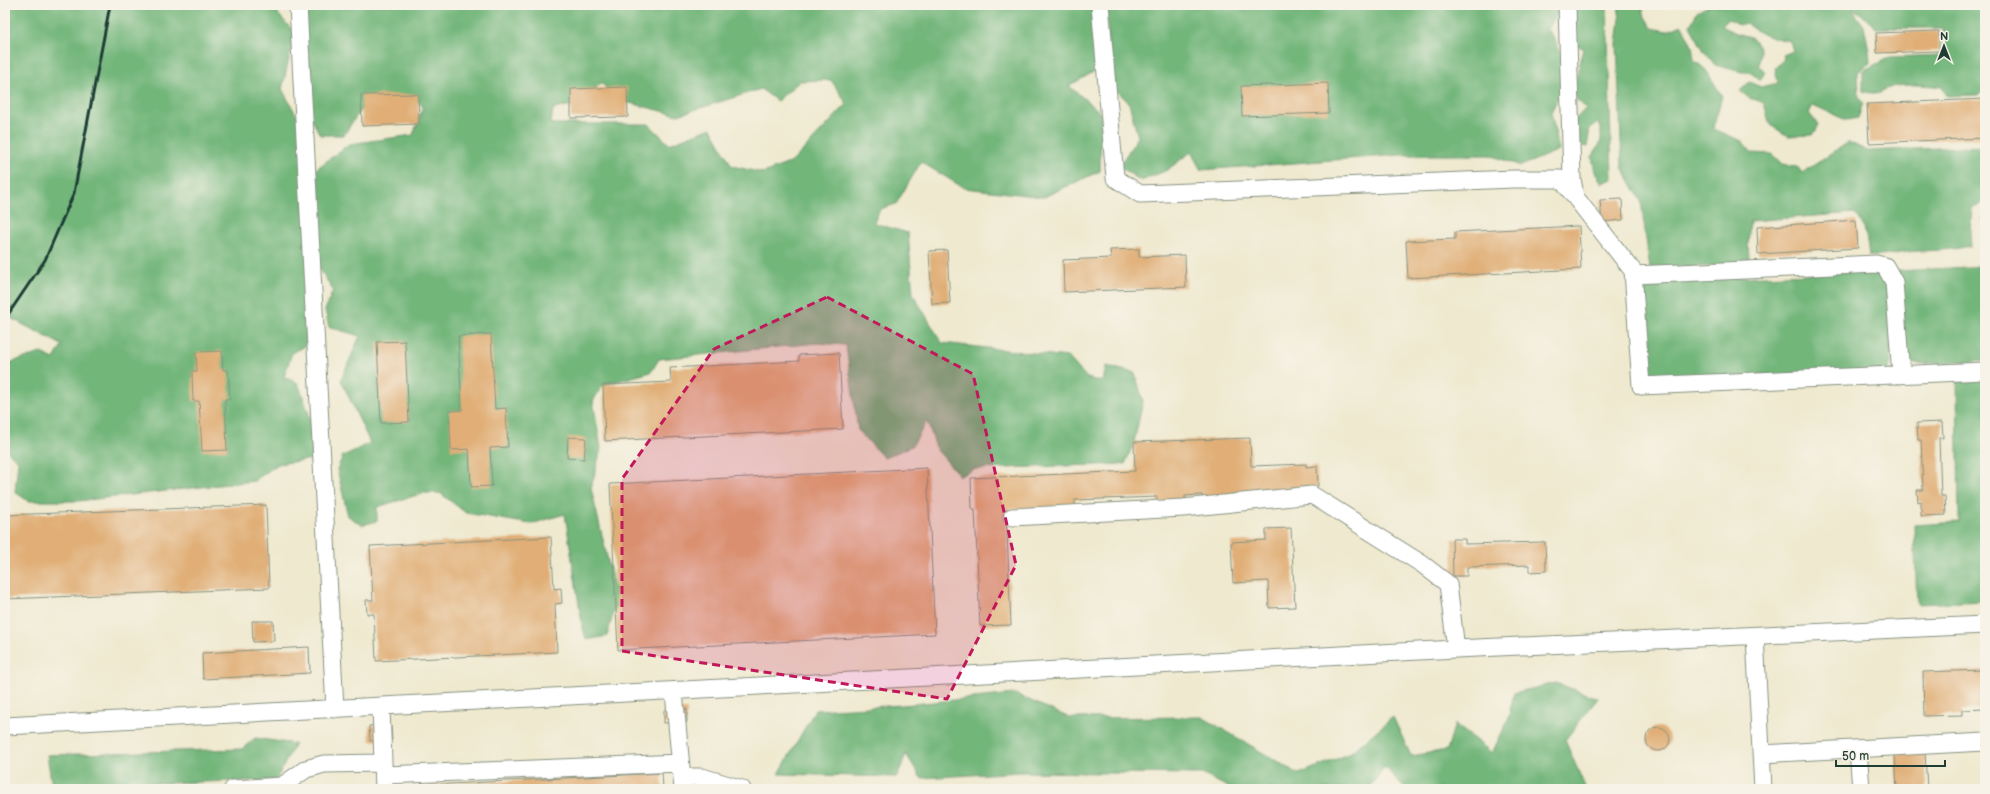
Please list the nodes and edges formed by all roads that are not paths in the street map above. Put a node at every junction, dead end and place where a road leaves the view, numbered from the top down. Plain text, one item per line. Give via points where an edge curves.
1 (298, 5) edge
2 (1100, 5) edge
3 (1567, 5) edge
4 (1575, 197) junction
5 (1634, 275) junction
6 (1985, 371) edge
7 (1901, 375) junction
8 (1012, 517) dead end
9 (1985, 624) edge
10 (1755, 636) junction
11 (1456, 649) junction
12 (674, 692) junction
13 (381, 707) junction
14 (335, 709) junction
15 (5, 726) edge
16 (1985, 742) edge
17 (1858, 748) junction
18 (1761, 754) junction
19 (384, 776) edge
20 (682, 777) edge
21 (233, 789) edge
22 (742, 789) edge
23 (1763, 789) edge
24 (1861, 789) edge

1 - 14 lane
2 - 4 lane via 1115,178 1140,194 1561,179
3 - 4 lane via 1572,179
4 - 5 lane
5 - 7 lane via 1876,264 1885,266 1894,282
5 - 7 lane via 1641,386
6 - 7 lane
8 - 11 lane via 1183,508 1312,495 1422,564 1448,584
9 - 10 lane
10 - 11 lane
10 - 18 lane
11 - 12 lane
12 - 13 lane
12 - 20 lane
13 - 14 lane
13 - 19 lane
14 - 15 lane
16 - 17 lane
17 - 18 lane
17 - 24 lane
18 - 23 lane
19 - 20 lane
19 - 21 lane via 324,764 306,769 282,786
20 - 22 lane via 702,777

